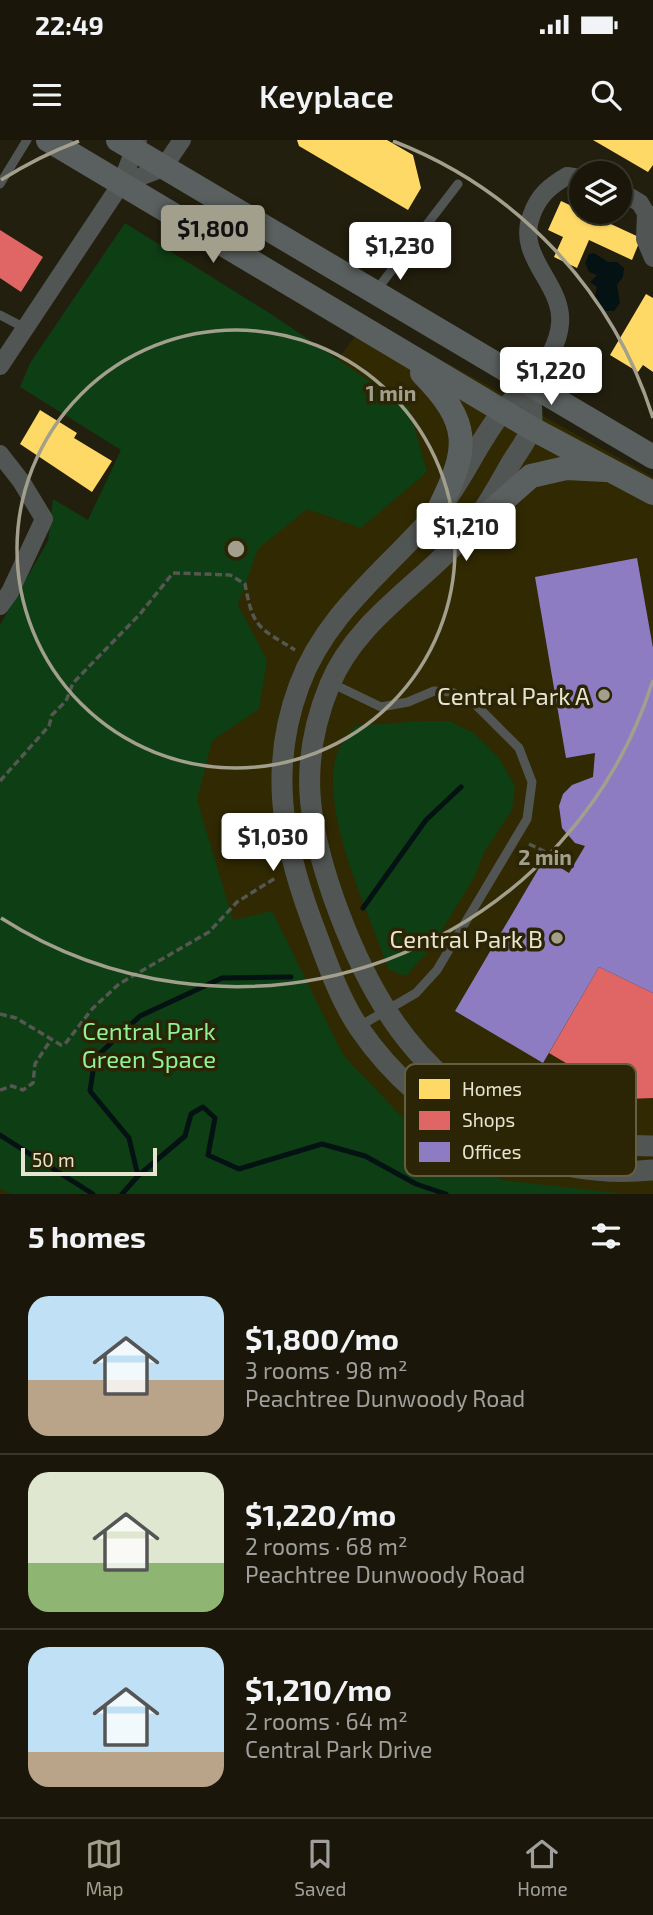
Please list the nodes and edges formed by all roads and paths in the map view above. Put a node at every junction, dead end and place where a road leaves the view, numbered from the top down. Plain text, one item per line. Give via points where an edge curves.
1 (27, 140) edge
2 (48, 140) edge
3 (182, 140) edge
4 (130, 143) edge
5 (163, 168) junction
6 (569, 176) edge
7 (0, 184) edge
8 (121, 184) junction
9 (458, 184) dead end
10 (632, 196) edge
11 (650, 218) edge
12 (653, 258) edge
13 (374, 293) junction
14 (0, 315) edge
15 (23, 327) junction
16 (402, 352) junction
17 (0, 366) edge
18 (530, 386) junction
19 (502, 411) junction
20 (531, 428) junction
21 (0, 454) edge
22 (653, 457) edge
23 (613, 471) junction
24 (653, 493) edge
25 (439, 509) junction
26 (467, 531) junction
27 (0, 606) edge
28 (295, 650) dead end
29 (331, 682) junction
30 (0, 781) edge
31 (528, 844) dead end
32 (573, 865) dead end
33 (277, 877) dead end
34 (385, 1011) junction
35 (0, 1014) edge
36 (358, 1027) junction
37 (50, 1041) junction
38 (427, 1064) edge
39 (405, 1080) edge
40 (0, 1090) edge

1 - 7 lane
2 - 8 main road
3 - 5 street
4 - 5 main road
4 - 8 street
5 - 8 street
5 - 13 main road
6 - 18 street via 548,187 528,222 526,240 559,309 560,323 556,344
8 - 15 street
8 - 16 main road
9 - 13 lane
10 - 11 street
11 - 12 street via 645,239
13 - 18 main road
14 - 15 lane
15 - 17 street
16 - 19 main road
16 - 25 main road via 442,394 461,432 459,464
18 - 19 street
18 - 20 street
18 - 22 main road
19 - 20 main road
19 - 25 street
20 - 23 main road
20 - 26 street via 488,504
21 - 27 street via 44,519
23 - 24 main road
23 - 26 main road via 566,468 531,476
25 - 36 street via 338,615 299,686 286,732 281,778 288,852 339,991
26 - 29 street via 381,613 344,656
28 - 30 path via 257,626 245,584 238,579 173,573 73,683 49,726
29 - 34 street via 316,721 309,761 309,806 317,849 342,922
29 - 34 lane via 381,707 434,691 452,692 472,701 519,748 532,782 527,818 437,971 416,993
31 - 32 path
33 - 37 path via 237,902 209,932 119,984 65,1044
34 - 36 lane
34 - 38 street
35 - 37 path via 38,1029
36 - 39 street
37 - 40 path via 35,1064 33,1083 23,1090 12,1086

